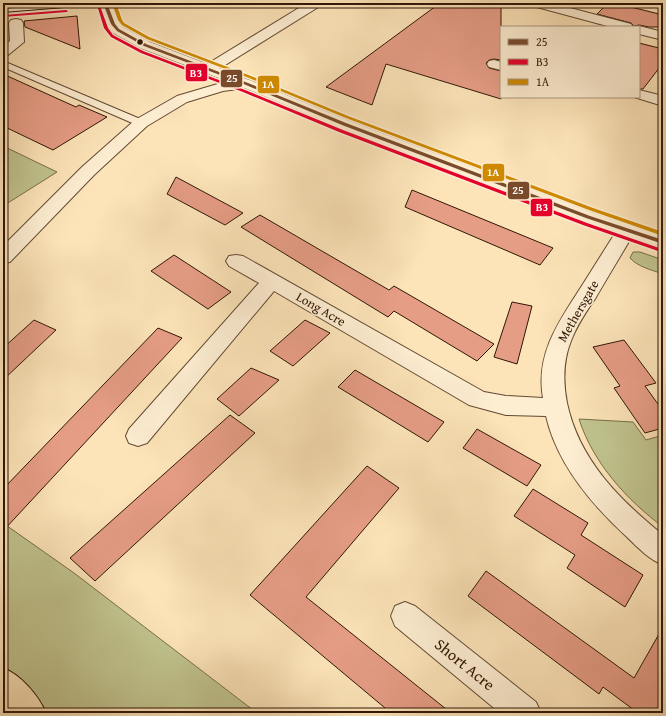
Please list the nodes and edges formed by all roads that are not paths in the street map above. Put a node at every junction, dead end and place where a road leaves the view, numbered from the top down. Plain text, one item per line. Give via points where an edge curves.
1 (65, 3) edge
2 (105, 3) edge
3 (316, 3) edge
4 (537, 3) edge
5 (3, 8) edge
6 (16, 23) dead end
7 (620, 26) edge
8 (640, 30) edge
9 (663, 36) edge
10 (3, 52) edge
11 (3, 64) edge
12 (209, 69) junction
13 (247, 84) junction
14 (640, 94) edge
15 (663, 101) edge
16 (140, 123) junction
17 (626, 231) junction
18 (663, 242) edge
19 (3, 257) edge
20 (236, 261) dead end
21 (272, 282) junction
22 (556, 407) junction
23 (138, 436) dead end
24 (663, 552) edge
25 (405, 616) dead end
26 (3, 683) edge
27 (30, 713) edge
28 (525, 713) edge

1 - 5 street
2 - 12 street via 113,24 125,35
3 - 12 street
4 - 7 street via 588,11
6 - 10 street via 17,42
8 - 9 street
11 - 16 lane
12 - 13 street
13 - 16 street via 221,87 182,99
13 - 17 street via 344,124
14 - 15 street
16 - 19 street via 93,166
17 - 18 street
17 - 22 street, Methersgate via 560,339 553,378
20 - 21 street, Long Acre
21 - 22 street, Long Acre via 477,399 492,405
21 - 23 street
22 - 24 street, Methersgate via 563,434 589,480 633,527
25 - 28 street, Short Acre
26 - 27 main road

